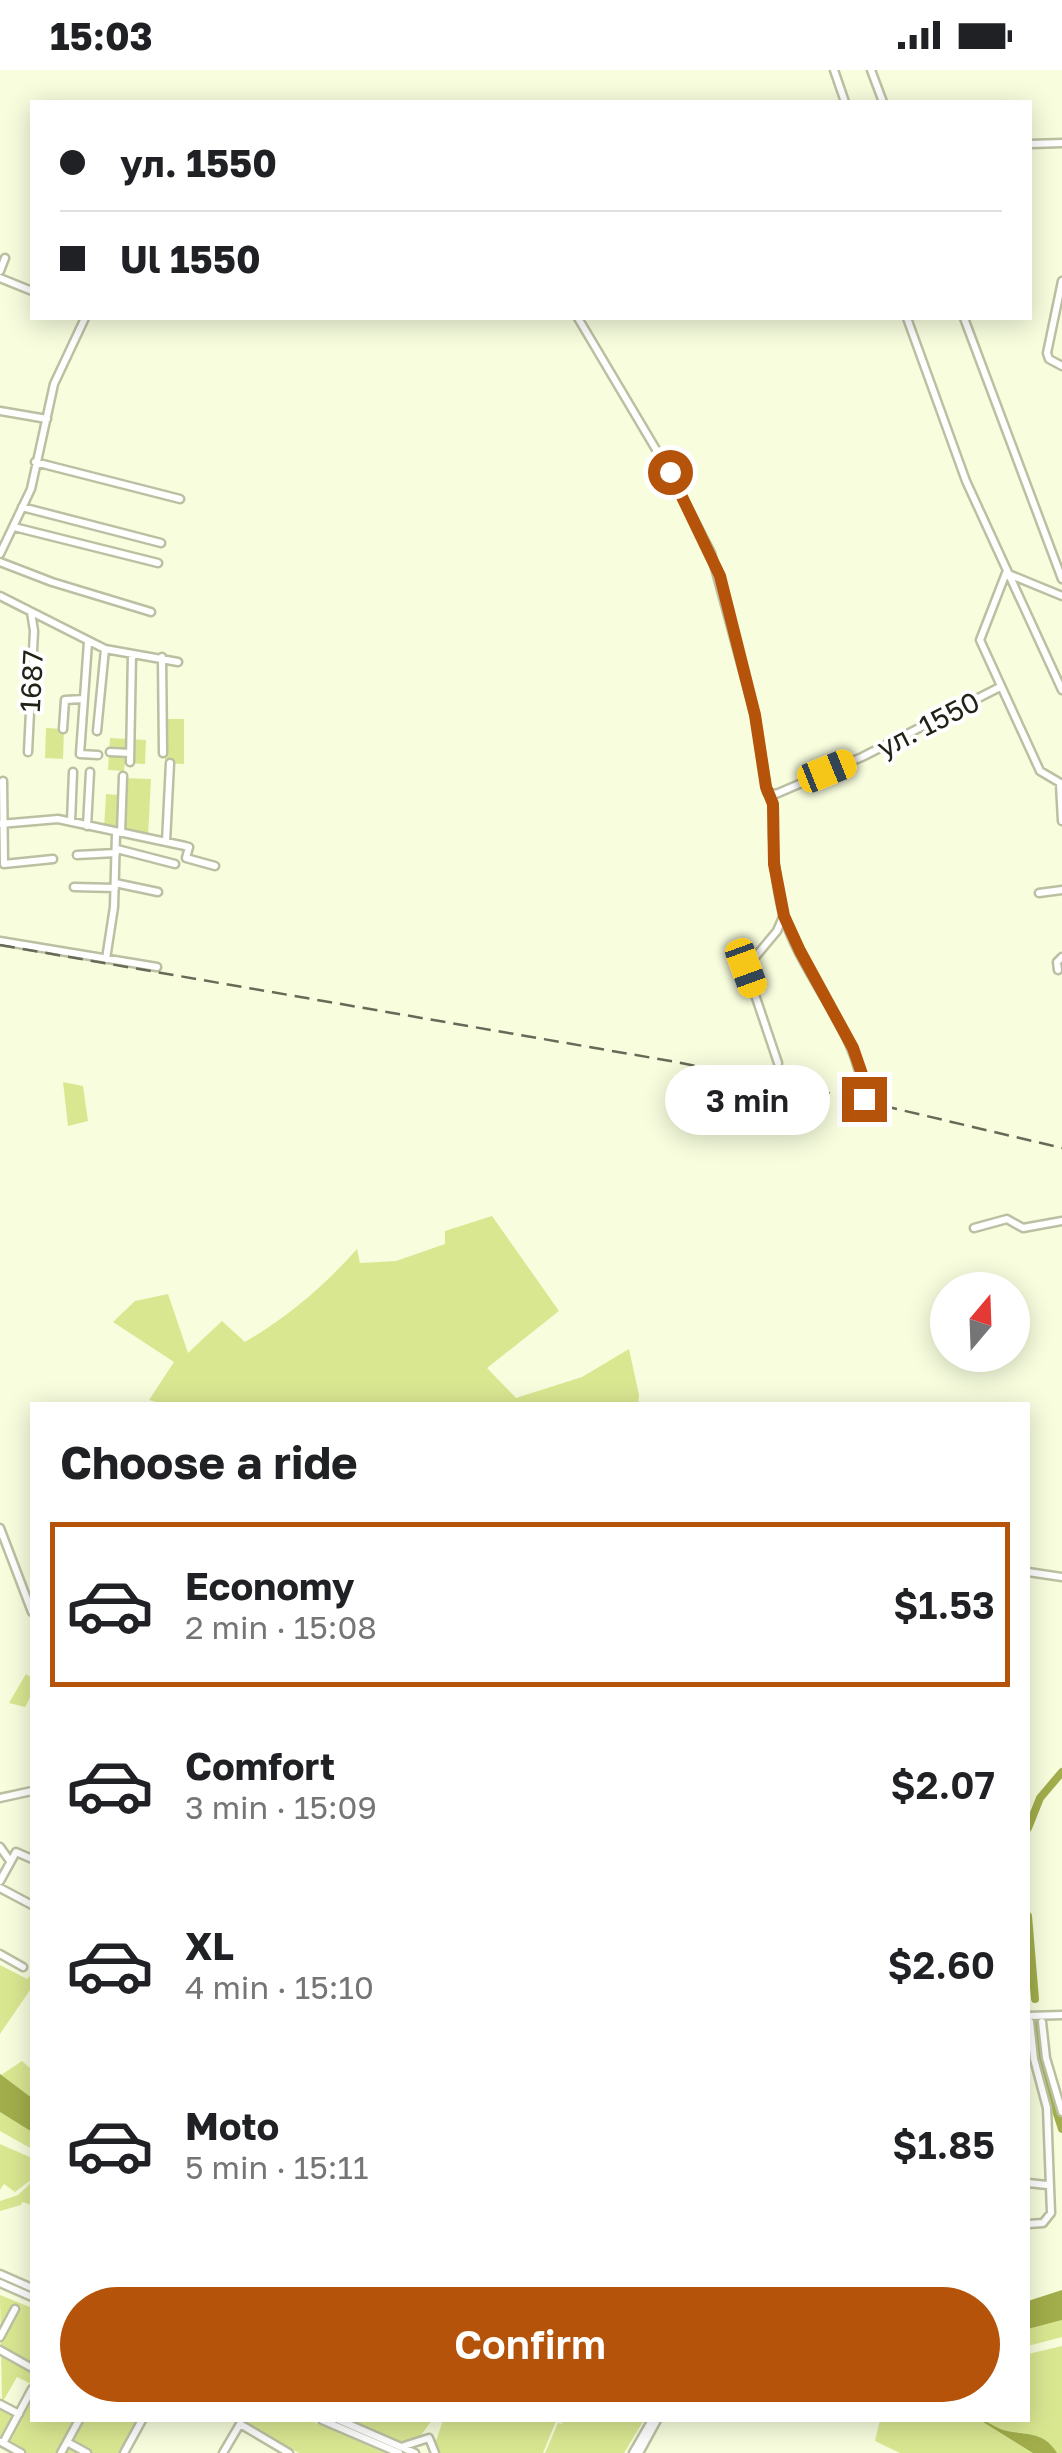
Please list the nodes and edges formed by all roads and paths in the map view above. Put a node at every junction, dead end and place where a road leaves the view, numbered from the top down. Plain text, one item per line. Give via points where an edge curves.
1 (834, 70) edge
2 (871, 70) edge
3 (844, 100) edge
4 (882, 100) edge
5 (1032, 144) edge
6 (1062, 144) edge
7 (5, 258) dead end
8 (0, 275) edge
9 (1062, 281) edge
10 (30, 290) edge
11 (84, 320) edge
12 (579, 320) edge
13 (908, 320) edge
14 (965, 320) edge
15 (1062, 366) edge
16 (0, 411) edge
17 (47, 419) junction
18 (36, 462) junction
19 (180, 499) dead end
20 (22, 507) junction
21 (14, 527) junction
22 (161, 543) dead end
23 (0, 558) edge
24 (158, 563) dead end
25 (1006, 572) junction
26 (1062, 579) edge
27 (0, 596) edge
28 (1062, 596) edge
29 (31, 610) junction
30 (151, 612) dead end
31 (88, 642) junction
32 (104, 649) junction
33 (132, 654) junction
34 (162, 657) junction
35 (178, 662) dead end
36 (1000, 687) junction
37 (1062, 690) edge
38 (84, 698) junction
39 (63, 728) dead end
40 (98, 730) dead end
41 (28, 752) dead end
42 (110, 752) dead end
43 (163, 752) dead end
44 (98, 756) dead end
45 (170, 763) dead end
46 (73, 772) dead end
47 (90, 772) dead end
48 (123, 776) dead end
49 (3, 781) dead end
50 (1061, 784) edge
51 (771, 795) junction
52 (70, 822) junction
53 (1062, 822) edge
54 (1, 824) edge
55 (87, 826) junction
56 (118, 833) junction
57 (166, 842) junction
58 (116, 850) junction
59 (77, 855) dead end
60 (52, 859) dead end
61 (175, 864) dead end
62 (215, 866) dead end
63 (115, 885) junction
64 (74, 887) dead end
65 (1062, 890) edge
66 (158, 892) dead end
67 (1039, 893) dead end
68 (784, 916) junction
69 (0, 941) edge
70 (1062, 957) edge
71 (106, 958) junction
72 (157, 967) dead end
73 (1058, 970) dead end
74 (778, 1063) dead end
75 (864, 1099) dead end
76 (1062, 1221) edge
77 (974, 1228) dead end
78 (0, 1528) edge
79 (1030, 1572) edge
80 (1062, 1577) edge
81 (30, 1607) edge
82 (30, 1791) edge
83 (0, 1798) edge
84 (0, 1847) edge
85 (30, 1858) edge
86 (10, 1861) junction
87 (1, 1880) edge
88 (30, 1902) edge
89 (0, 1954) edge
90 (23, 1967) dead end
91 (1062, 2015) edge
92 (1030, 2019) edge
93 (1044, 2020) junction
94 (1030, 2027) edge
95 (1062, 2076) edge
96 (1053, 2080) junction
97 (1062, 2112) edge
98 (1030, 2183) edge
99 (1047, 2185) junction
100 (1030, 2224) edge
101 (0, 2274) edge
102 (0, 2283) edge
103 (30, 2287) edge
104 (30, 2295) edge
105 (15, 2309) dead end
106 (0, 2337) edge
107 (0, 2350) edge
108 (30, 2367) edge
109 (30, 2393) edge
110 (0, 2404) edge
111 (18, 2414) junction
112 (77, 2422) edge
113 (327, 2422) edge
114 (343, 2422) edge
115 (653, 2422) edge
116 (141, 2423) edge
117 (1, 2442) edge
118 (67, 2442) junction
119 (398, 2449) edge
120 (286, 2452) edge
121 (21, 2453) edge
122 (60, 2453) edge
123 (87, 2453) edge
124 (124, 2453) edge
125 (224, 2453) edge
126 (415, 2453) edge
127 (434, 2453) edge
128 (636, 2453) edge

1 - 3 street
2 - 4 street
5 - 6 street
7 - 8 street
8 - 10 street
9 - 15 street via 1047,353
11 - 17 street via 54,384
12 - 51 street via 670,472 716,565
13 - 25 street
14 - 26 street
16 - 17 street
17 - 18 street
18 - 19 street
18 - 20 street
20 - 21 street
20 - 22 street
21 - 23 street
21 - 24 street
23 - 30 street via 52,582
25 - 28 street
25 - 36 street via 980,635
25 - 37 street
27 - 29 street, 1687
29 - 31 street, 1687
29 - 41 street, 1687
31 - 32 street, 1687
31 - 38 street, 1687
32 - 33 street, 1687
32 - 40 street
33 - 34 street, 1687
33 - 42 street via 130,757
34 - 35 street, 1687
34 - 43 street
36 - 50 street via 1040,771
36 - 51 street, ул. 1550
38 - 39 street via 65,700
38 - 44 street, 1687 via 80,754
45 - 57 street
46 - 52 street
47 - 55 street
48 - 56 street
49 - 54 street
50 - 53 street
51 - 68 street
52 - 54 street
52 - 55 street
54 - 60 street via 4,864
55 - 56 street
56 - 57 street
56 - 58 street
57 - 62 street via 190,848 186,858
58 - 59 street
58 - 61 street
58 - 63 street
63 - 64 street
63 - 66 street
63 - 71 street
65 - 67 street
68 - 74 street via 746,968
68 - 75 street via 853,1048
69 - 71 street
70 - 73 street
71 - 72 street
76 - 77 street via 1023,1228 1007,1219
78 - 81 street
79 - 80 street
82 - 83 street
84 - 86 street
85 - 86 street via 18,1852
86 - 87 street
87 - 88 street
89 - 90 street
91 - 93 street
92 - 93 street
93 - 96 street
94 - 99 street via 1047,2108
95 - 96 street
96 - 97 street
98 - 99 street
99 - 100 street via 1048,2220
101 - 103 street
102 - 104 street
105 - 106 street
107 - 108 street
109 - 111 street
110 - 111 street
111 - 117 street
112 - 118 street
113 - 119 street
114 - 119 street
115 - 128 street
116 - 124 street
117 - 121 street
118 - 122 street
118 - 123 street
119 - 126 street
119 - 127 street via 429,2438
120 - 125 street via 240,2424

